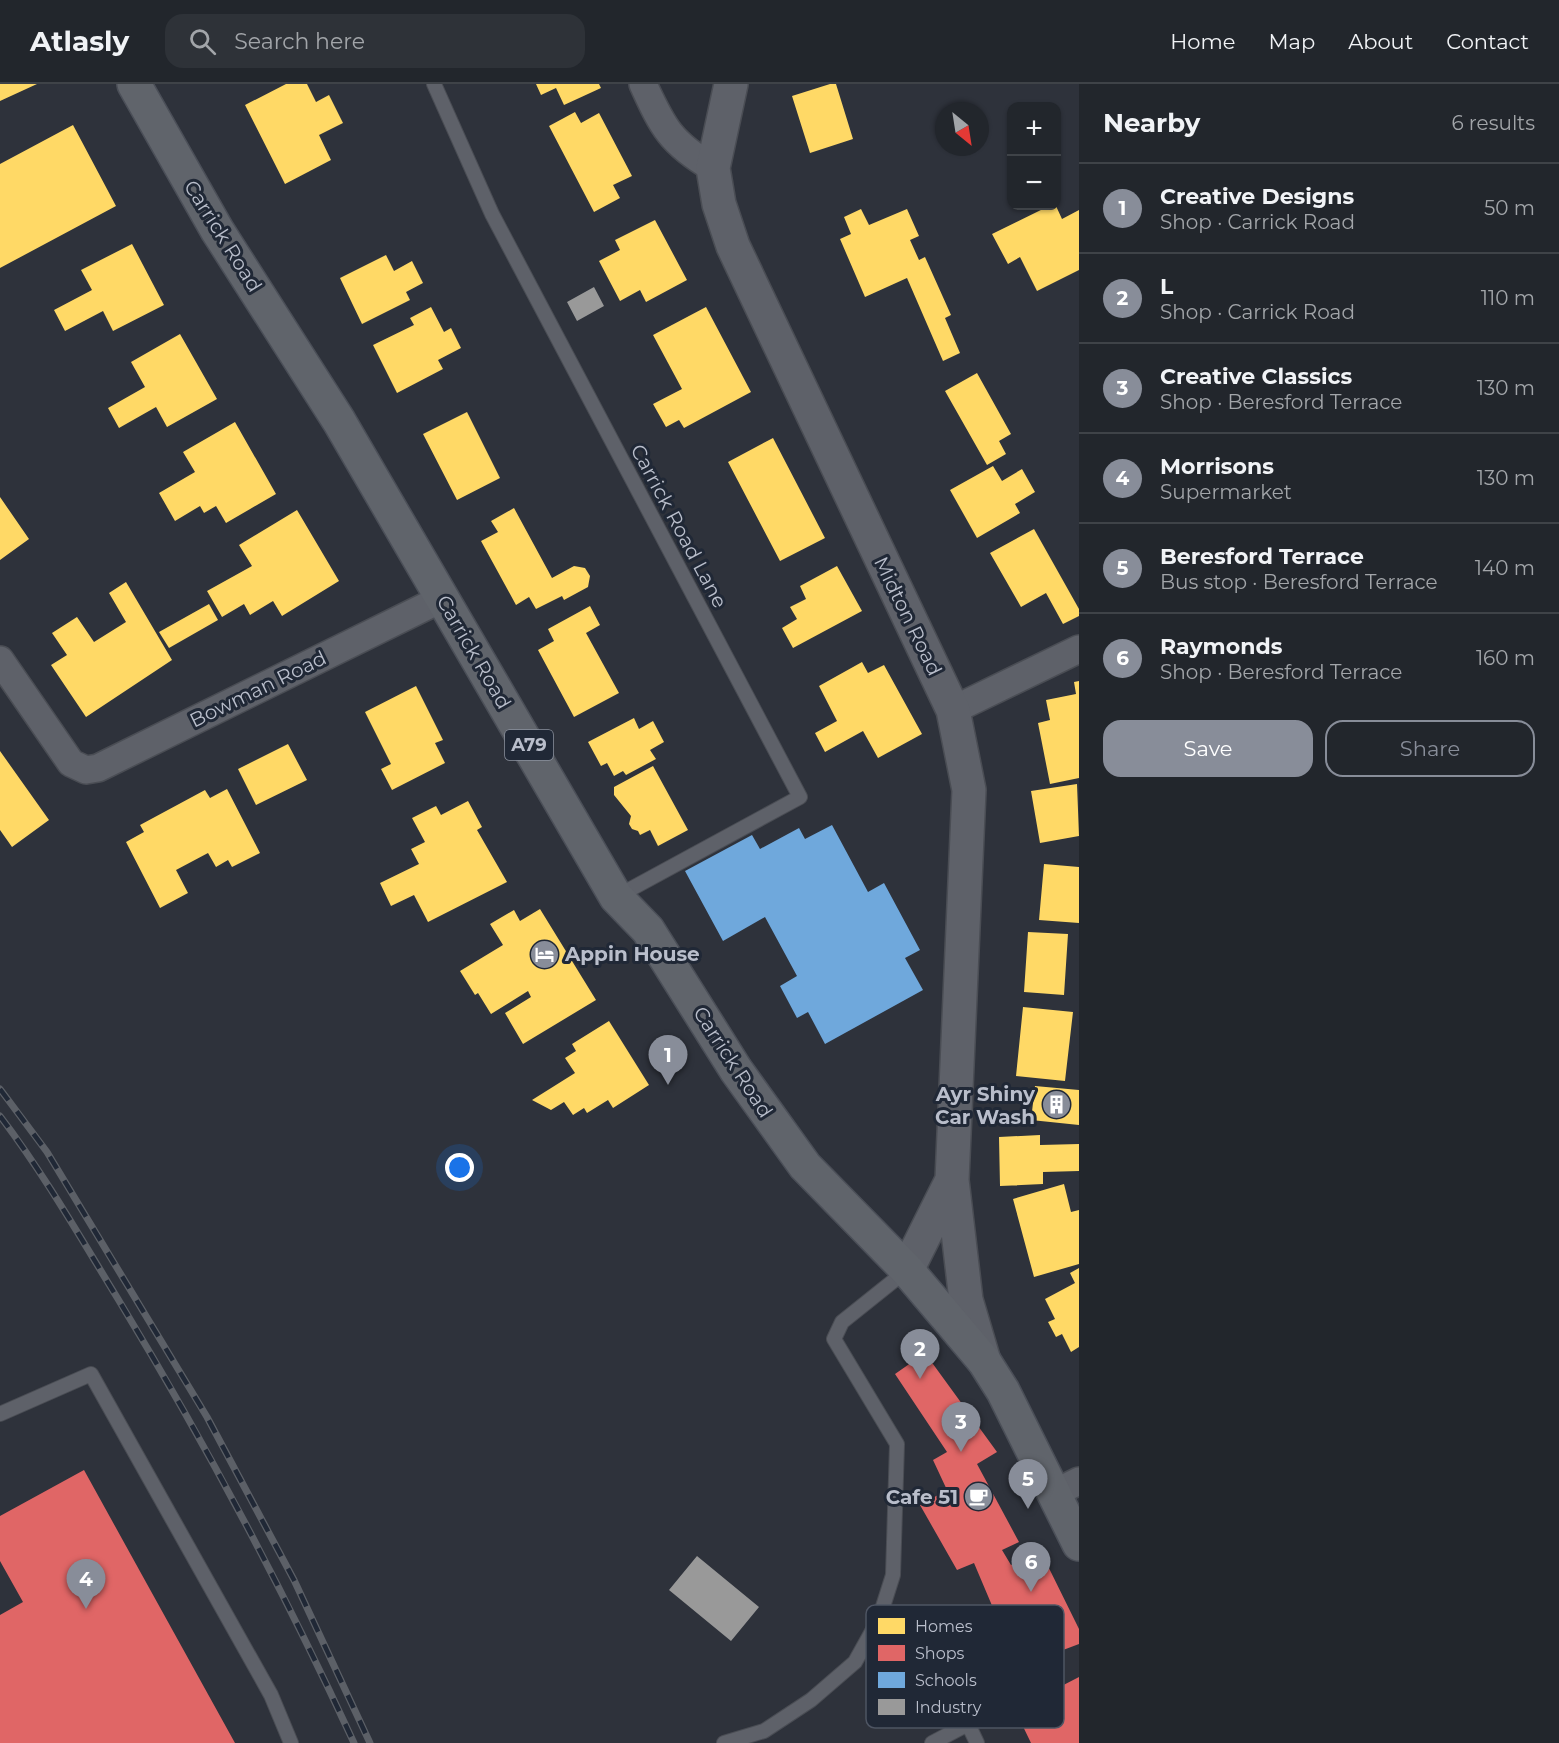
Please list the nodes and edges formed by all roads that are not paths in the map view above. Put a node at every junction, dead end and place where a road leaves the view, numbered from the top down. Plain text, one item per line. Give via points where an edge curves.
1 (134, 84) edge
2 (434, 84) edge
3 (643, 84) edge
4 (730, 84) edge
5 (713, 168) junction
6 (443, 598) junction
7 (1079, 649) edge
8 (0, 660) edge
9 (953, 710) junction
10 (616, 897) junction
11 (952, 1180) junction
12 (907, 1270) junction
13 (984, 1361) junction
14 (0, 1414) edge
15 (1067, 1487) edge
16 (1079, 1544) edge
17 (883, 1605) edge
18 (866, 1642) edge
19 (960, 1728) edge
20 (970, 1728) edge
21 (291, 1743) edge
22 (724, 1743) edge
23 (932, 1743) edge
24 (977, 1743) edge

1 - 6 main road, Carrick Road / A79 via 217,230 339,421
2 - 10 lane, Carrick Road Lane via 492,214 800,797
3 - 5 street via 668,134 686,152
4 - 5 street, Midton Road
5 - 9 street, Midton Road via 719,204 733,246
6 - 8 street, Bowman Road via 98,768 86,770 71,763
6 - 10 main road, Carrick Road / A79
7 - 9 street
9 - 11 street, Midton Road via 969,790
10 - 12 main road, Carrick Road / A79 via 648,930 736,1070 805,1166
11 - 12 street, Midton Road
11 - 13 street, Midton Road via 966,1300
12 - 13 main road, Carrick Road / A79
12 - 17 lane via 842,1322 834,1339 897,1444 893,1575
13 - 15 main road, A79
14 - 21 lane via 91,1374 271,1695
15 - 16 main road, A79
18 - 22 lane via 855,1662 812,1700 764,1731
19 - 23 lane
20 - 24 lane

